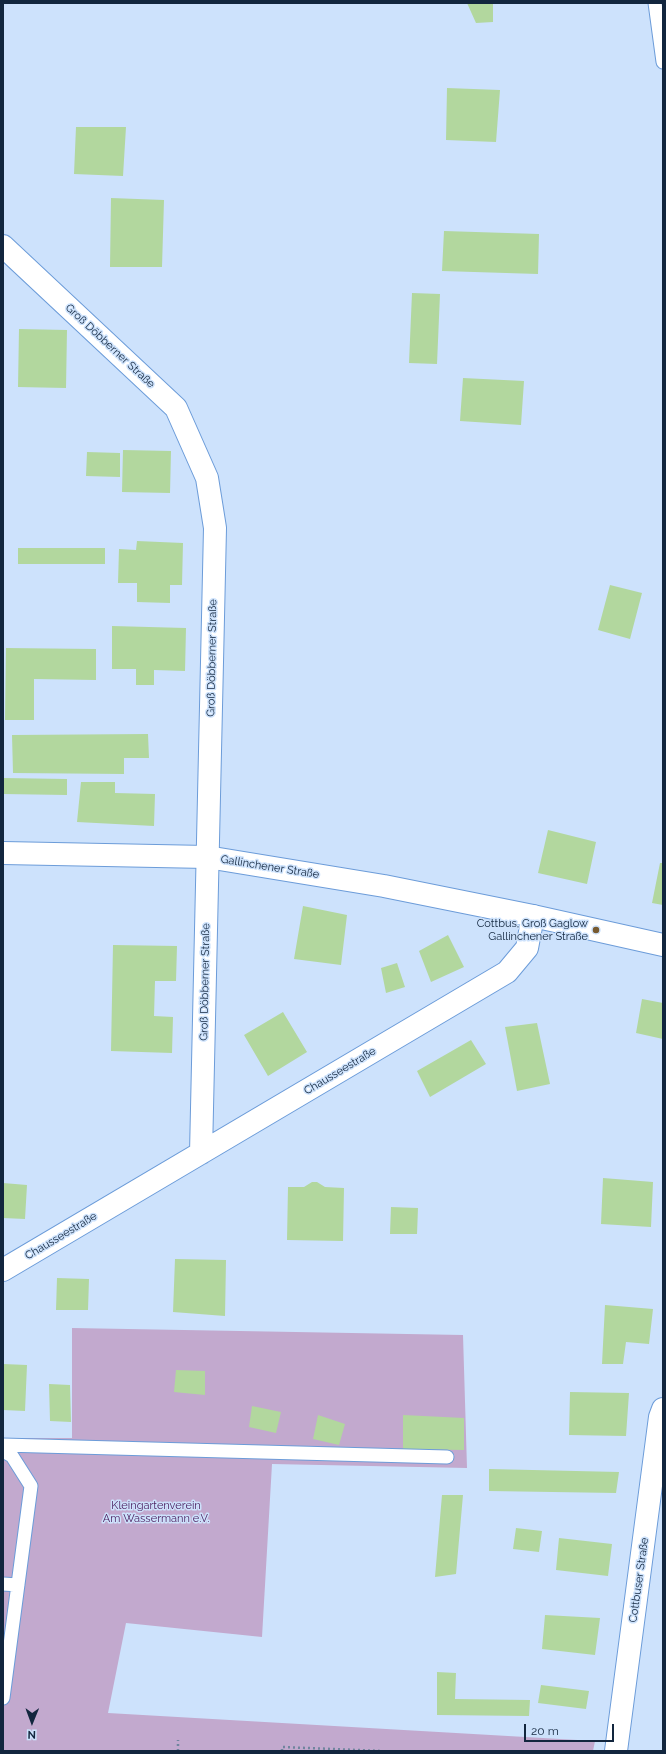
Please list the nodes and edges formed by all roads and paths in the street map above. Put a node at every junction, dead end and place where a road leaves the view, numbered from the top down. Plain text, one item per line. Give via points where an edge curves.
1 (656, 3) edge
2 (663, 62) edge
3 (3, 246) edge
4 (3, 853) edge
5 (207, 857) junction
6 (533, 916) junction
7 (663, 945) edge
8 (201, 1153) junction
9 (3, 1270) edge
10 (663, 1409) edge
11 (3, 1445) edge
12 (3, 1451) edge
13 (447, 1457) dead end
14 (3, 1584) edge
15 (18, 1585) junction
16 (3, 1698) edge
17 (178, 1740) dead end
18 (178, 1751) edge
19 (282, 1751) edge
20 (383, 1751) edge
21 (616, 1751) edge

1 - 2 lane
3 - 5 street, Groß Döbberner Straße via 176,408 207,478 214,528
4 - 5 street, Gallinchener Straße
5 - 6 street, Gallinchener Straße via 384,886
5 - 8 street, Groß Döbberner Straße
6 - 7 street
6 - 8 street, Chausseestraße via 527,948 507,972
8 - 9 street, Chausseestraße
10 - 21 street, Cottbuser Straße
11 - 13 lane
12 - 15 lane via 12,1456 31,1486
14 - 15 lane
15 - 16 lane
17 - 18 path
19 - 20 path via 282,1746

